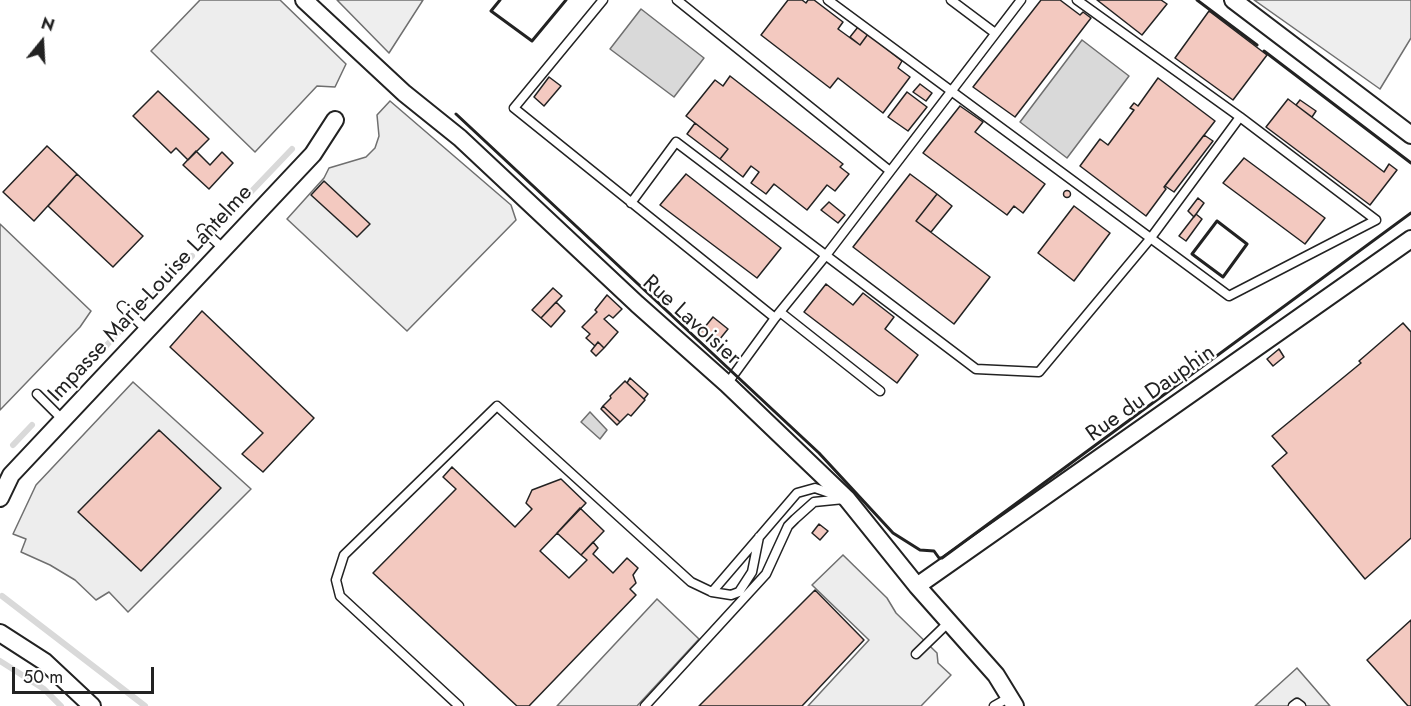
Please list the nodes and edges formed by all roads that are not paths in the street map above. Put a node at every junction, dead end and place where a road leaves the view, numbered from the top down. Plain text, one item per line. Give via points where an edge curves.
1 (304, 0) edge
2 (603, 0) edge
3 (677, 0) edge
4 (828, 0) edge
5 (951, 0) edge
6 (1021, 0) edge
7 (1077, 0) edge
8 (1233, 0) edge
9 (995, 33) junction
10 (951, 91) junction
11 (1240, 117) junction
12 (335, 120) dead end
13 (1411, 135) edge
14 (890, 171) junction
15 (631, 203) junction
16 (202, 229) dead end
17 (1150, 239) junction
18 (1411, 239) edge
19 (224, 249) junction
20 (827, 254) junction
21 (122, 306) dead end
22 (777, 315) junction
23 (147, 330) junction
24 (727, 384) junction
25 (880, 391) dead end
26 (37, 394) dead end
27 (63, 420) junction
28 (0, 498) edge
29 (847, 499) junction
30 (760, 534) junction
31 (917, 586) junction
32 (712, 592) junction
33 (949, 622) junction
34 (0, 633) edge
35 (916, 654) dead end
36 (1012, 701) edge
37 (92, 706) edge
38 (459, 706) edge
39 (645, 706) edge
40 (994, 706) edge
41 (1293, 706) edge
42 (1300, 706) edge

1 - 24 street, Rue Lavoisier
2 - 15 lane via 514,108
3 - 14 lane
4 - 10 lane
5 - 9 lane
6 - 9 lane
7 - 11 lane
8 - 13 street
9 - 10 lane
10 - 14 lane
10 - 17 lane
11 - 17 lane
11 - 17 lane via 1376,220 1229,296
12 - 19 street, Impasse Marie-Louise Lantelme via 313,154
14 - 20 lane
15 - 20 lane via 676,142
15 - 22 lane
16 - 19 lane
17 - 20 lane via 1039,372 976,369
18 - 31 street, Rue du Dauphin
19 - 23 street, Impasse Marie-Louise Lantelme
20 - 22 lane
21 - 23 lane
22 - 24 lane
22 - 25 lane
23 - 27 street, Impasse Marie-Louise Lantelme
24 - 29 street, Rue Lavoisier
26 - 27 lane
27 - 28 street, Impasse Marie-Louise Lantelme via 11,475
29 - 30 lane via 815,488 797,493
29 - 31 street, Rue Lavoisier
29 - 39 lane via 814,502 788,526 766,574
30 - 32 lane
30 - 32 lane via 752,572 739,592
31 - 33 street, Rue Lavoisier
32 - 38 lane via 691,582 497,406 344,555 336,580 340,596
33 - 35 lane
33 - 36 street, Rue Lavoisier via 996,675
34 - 37 street via 45,662
36 - 40 lane
41 - 42 lane

